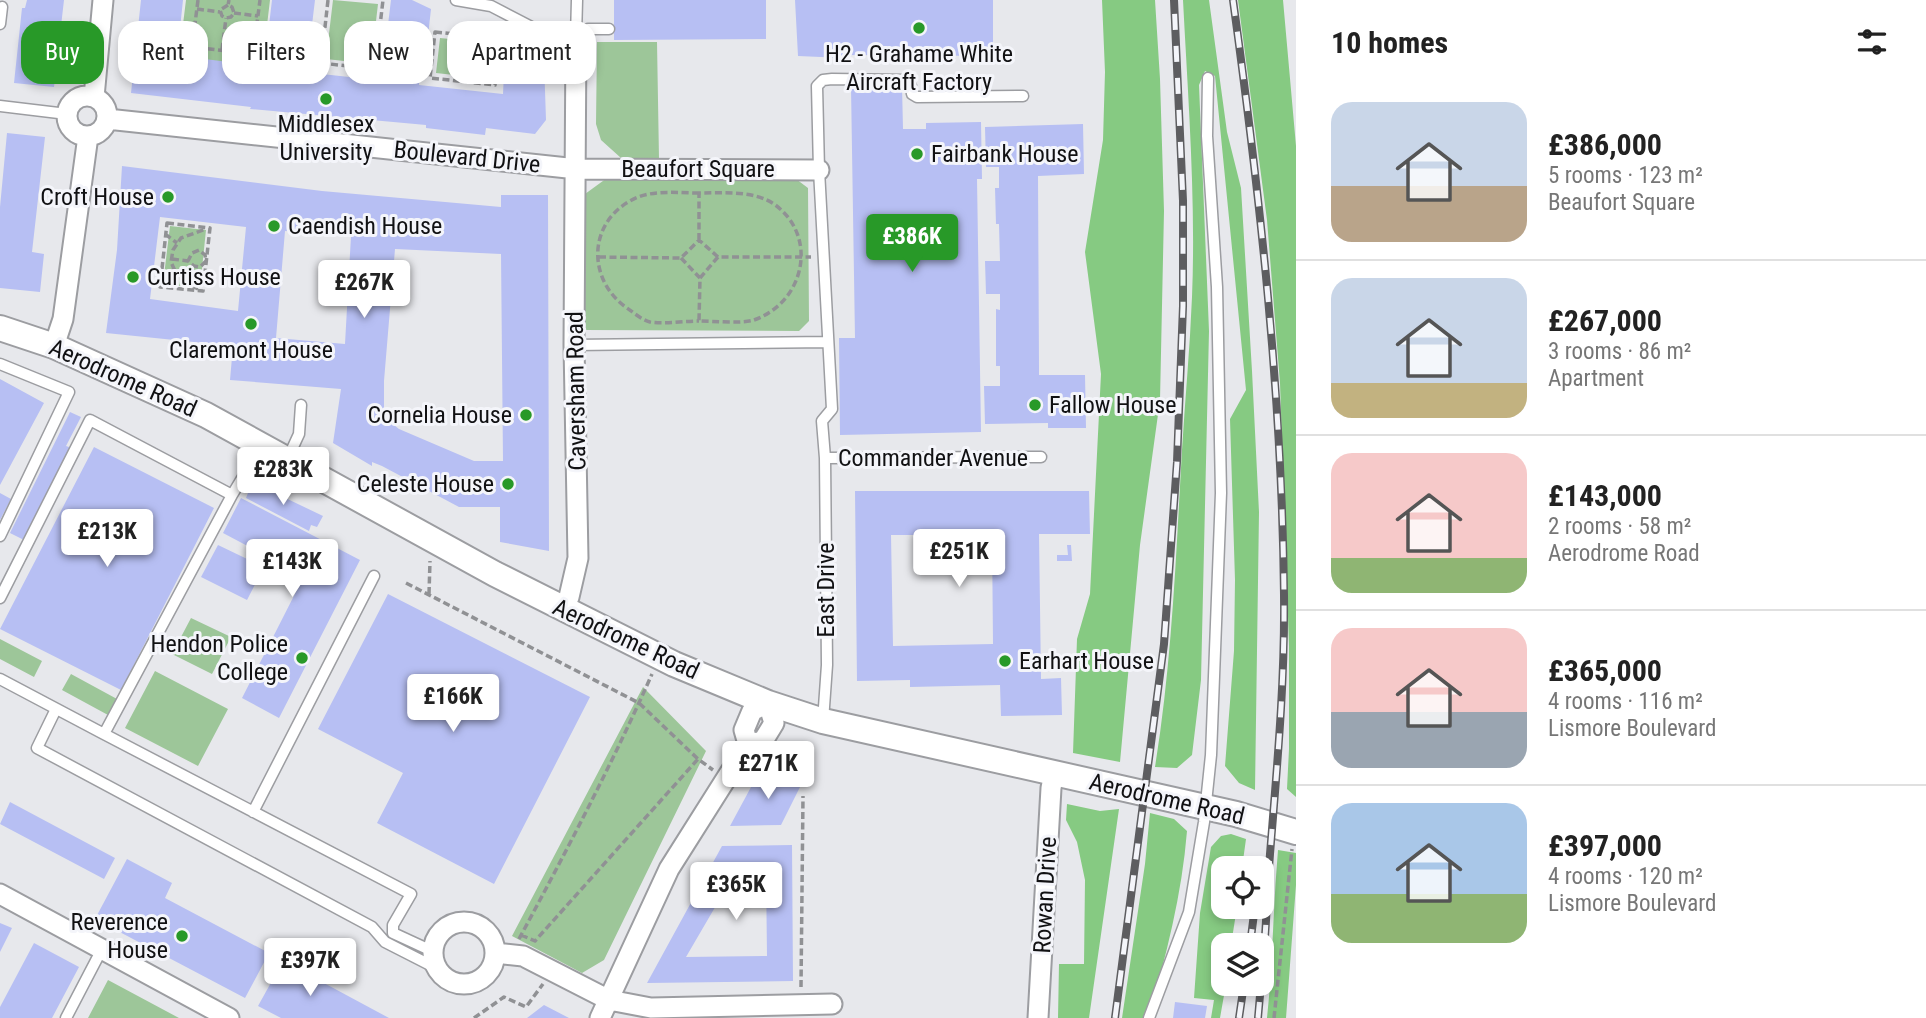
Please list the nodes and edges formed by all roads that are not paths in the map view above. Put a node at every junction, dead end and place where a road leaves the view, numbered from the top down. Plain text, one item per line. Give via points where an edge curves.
1 (103, 0) edge
2 (456, 0) edge
3 (577, 0) edge
4 (2, 7) dead end
5 (520, 21) edge
6 (576, 21) edge
7 (0, 24) edge
8 (596, 29) edge
9 (610, 29) dead end
10 (1208, 78) dead end
11 (576, 84) edge
12 (1024, 96) dead end
13 (94, 97) junction
14 (0, 106) edge
15 (67, 114) junction
16 (107, 118) junction
17 (88, 136) junction
18 (577, 169) junction
19 (819, 170) junction
20 (0, 328) edge
21 (828, 342) junction
22 (574, 345) junction
23 (54, 346) junction
24 (0, 364) edge
25 (301, 405) dead end
26 (256, 444) junction
27 (1041, 457) dead end
28 (825, 458) junction
29 (287, 461) junction
30 (232, 495) junction
31 (0, 536) edge
32 (374, 576) dead end
33 (0, 598) edge
34 (563, 610) junction
35 (0, 679) edge
36 (768, 703) junction
37 (56, 709) junction
38 (823, 721) junction
39 (104, 734) junction
40 (1054, 773) junction
41 (1206, 807) junction
42 (253, 812) junction
43 (1294, 843) edge
44 (0, 894) edge
45 (102, 949) junction
46 (503, 954) junction
47 (434, 959) junction
48 (832, 1004) dead end
49 (604, 1009) edge
50 (66, 1018) edge
51 (229, 1018) edge
52 (1038, 1018) edge
53 (1149, 1018) edge

1 - 13 street
2 - 5 lane via 491,6
3 - 6 lane
4 - 7 lane
8 - 9 lane
10 - 41 lane via 1221,494
11 - 18 street, Caversham Road
12 - 19 lane, East Drive via 917,97 905,80 822,80 817,86
13 - 15 street via 74,100
13 - 16 street via 104,105
14 - 15 lane
15 - 17 street via 74,132
16 - 17 street via 101,130
16 - 18 street, Boulevard Drive
17 - 23 street via 63,319
18 - 19 street, Beaufort Square
18 - 22 street, Caversham Road
19 - 21 lane, East Drive
20 - 23 street, Aerodrome Road
21 - 22 lane
21 - 28 lane, East Drive via 832,409 822,421
22 - 34 street, Caversham Road via 578,558
23 - 26 street, Aerodrome Road via 206,415
24 - 31 lane via 69,392
25 - 29 lane via 299,434
26 - 29 street, Aerodrome Road
26 - 30 lane
27 - 28 lane, Commander Avenue
28 - 38 lane, East Drive via 827,665
29 - 34 street, Aerodrome Road
30 - 33 lane via 90,420
30 - 39 lane
32 - 42 lane
34 - 36 street, Aerodrome Road
35 - 37 lane
36 - 38 street, Aerodrome Road
36 - 49 street via 750,715 744,730 748,744 669,869
37 - 39 lane
37 - 47 lane via 37,748 372,927 385,942
38 - 40 street, Aerodrome Road
39 - 42 lane
40 - 41 street, Aerodrome Road
40 - 52 street, Rowan Drive
41 - 43 street, Aerodrome Road
41 - 53 lane via 1189,912
42 - 47 lane via 411,894 393,933
44 - 45 street
45 - 50 lane
45 - 51 street
46 - 47 street via 487,975 464,985 447,980
46 - 47 street via 489,934 463,922 444,929 434,943
46 - 49 street via 523,956 553,972
48 - 49 street

